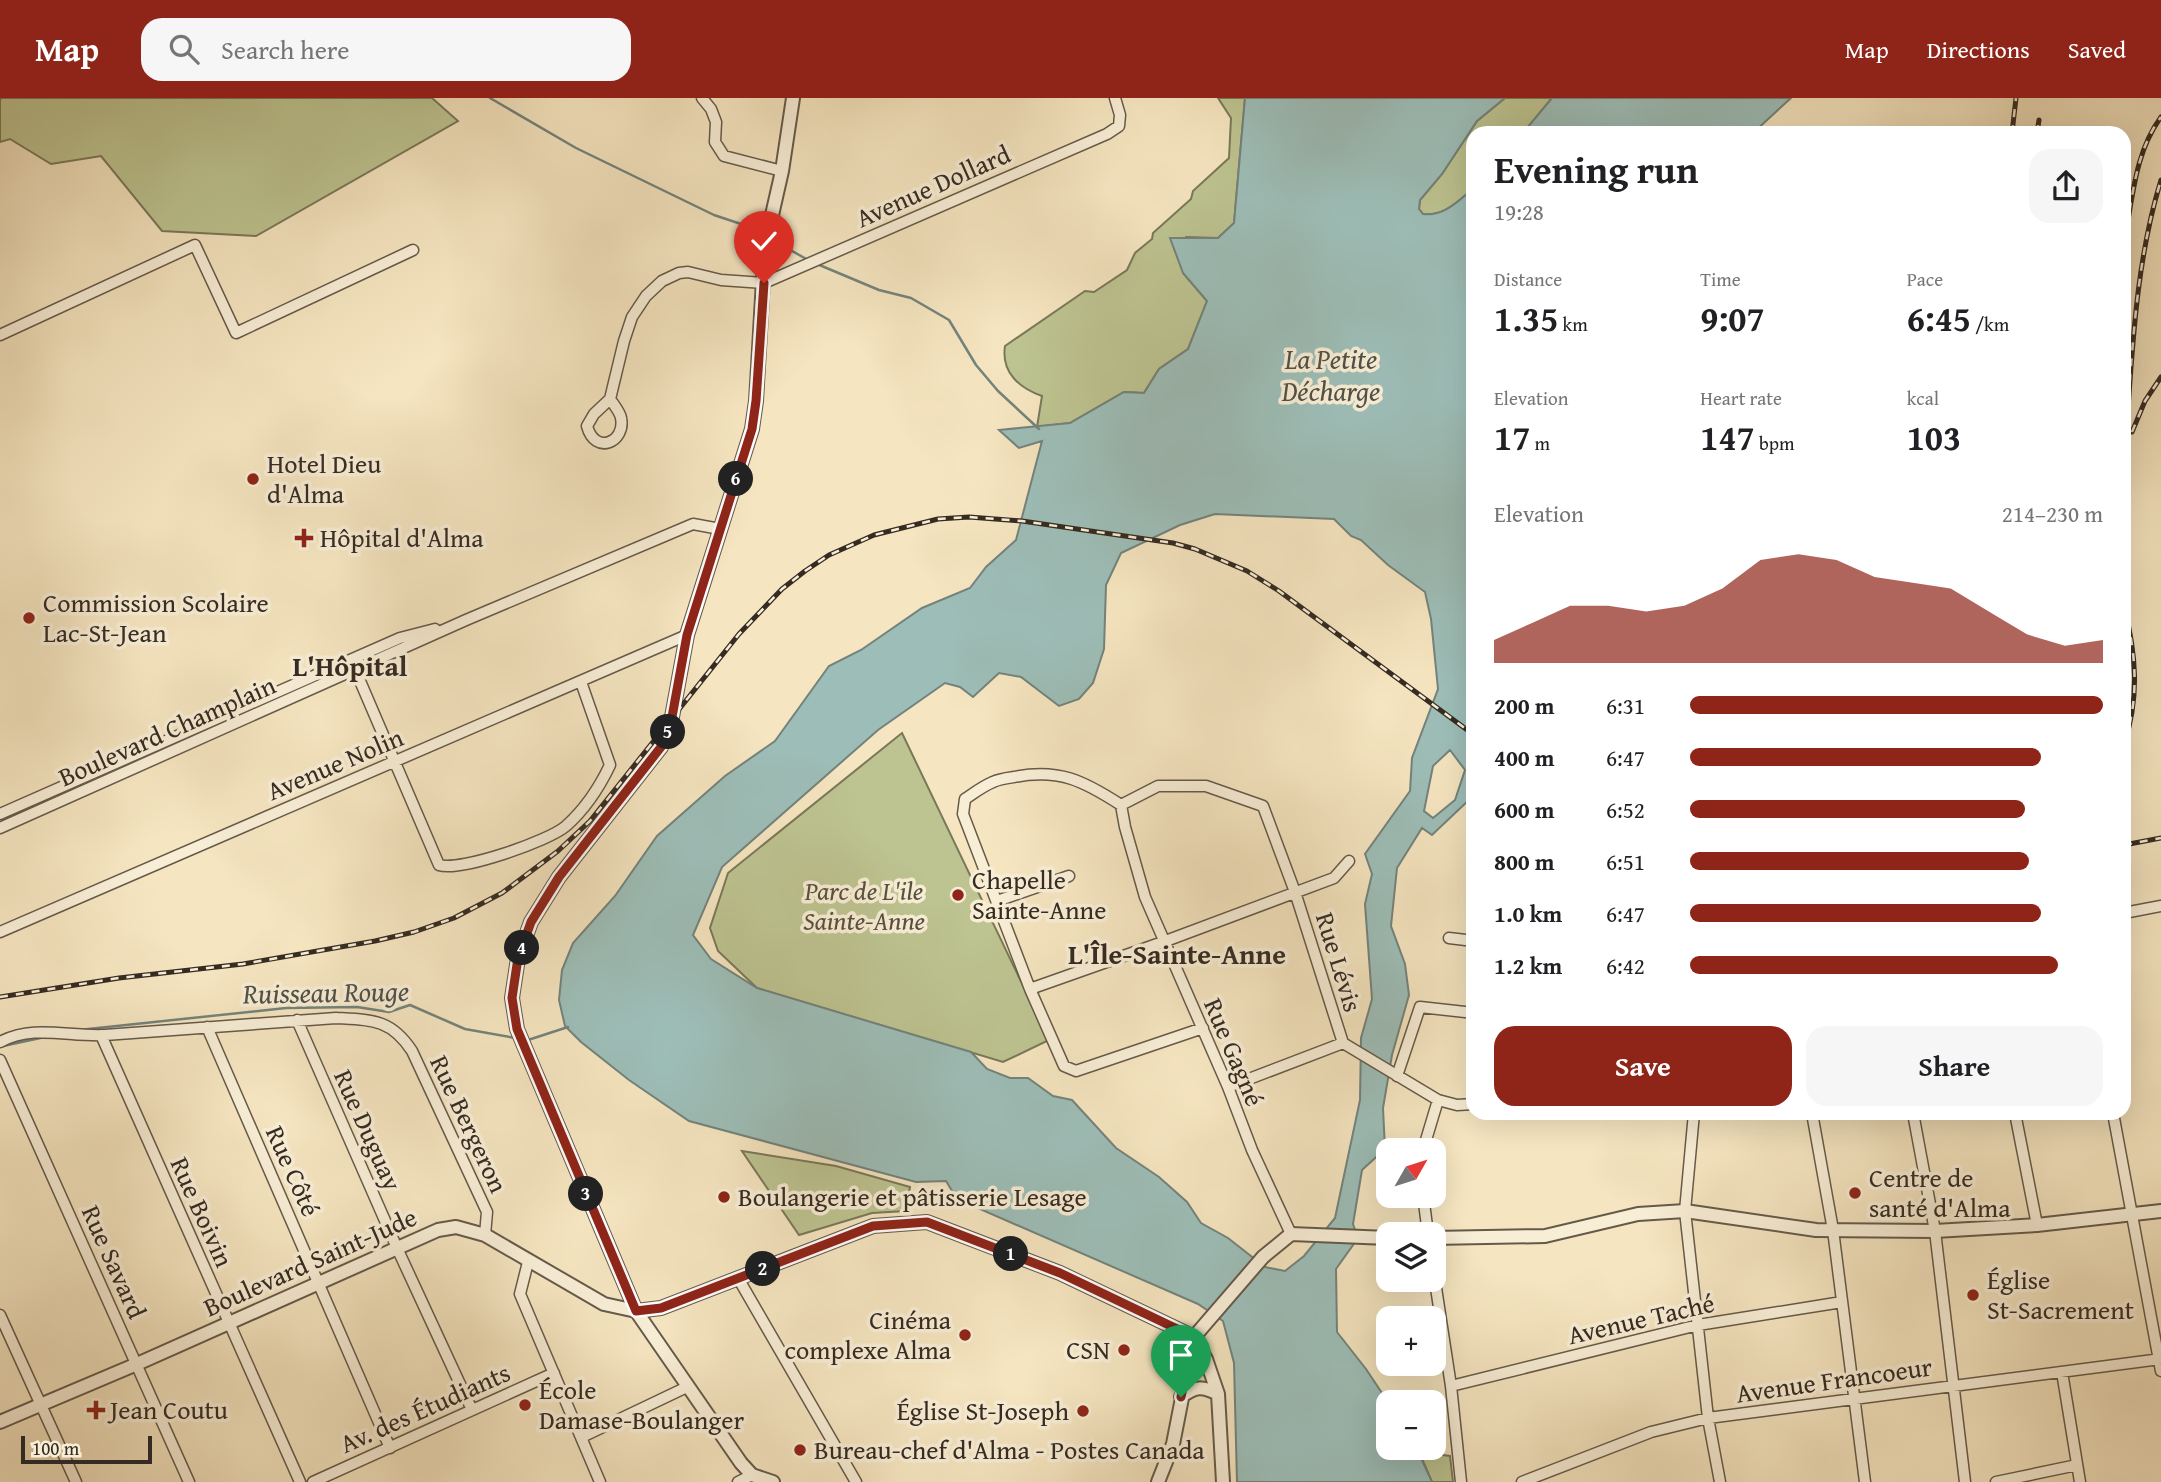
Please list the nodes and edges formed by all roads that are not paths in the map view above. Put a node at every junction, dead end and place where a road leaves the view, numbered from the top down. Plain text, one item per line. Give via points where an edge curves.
1 (702, 98) edge
2 (793, 98) edge
3 (1115, 98) edge
4 (782, 172) junction
5 (413, 250) dead end
6 (764, 283) junction
7 (0, 335) edge
8 (610, 399) dead end
9 (720, 528) junction
10 (687, 635) junction
11 (353, 665) junction
12 (582, 682) junction
13 (394, 761) junction
14 (1121, 805) junction
15 (0, 814) edge
16 (0, 828) edge
17 (1349, 861) dead end
18 (1069, 876) dead end
19 (1295, 892) junction
20 (997, 901) junction
21 (2161, 906) edge
22 (2131, 912) edge
23 (0, 932) edge
24 (1449, 938) dead end
25 (1466, 940) edge
26 (1163, 943) junction
27 (1030, 989) junction
28 (1466, 1012) edge
29 (297, 1020) junction
30 (207, 1027) junction
31 (1202, 1028) junction
32 (101, 1035) junction
33 (0, 1042) edge
34 (1343, 1044) junction
35 (0, 1060) edge
36 (1397, 1076) junction
37 (1228, 1087) junction
38 (1438, 1100) junction
39 (1466, 1104) edge
40 (1693, 1120) edge
41 (1813, 1120) edge
42 (1914, 1120) edge
43 (2016, 1120) edge
44 (2114, 1120) edge
45 (1427, 1138) edge
46 (1685, 1211) junction
47 (2161, 1211) edge
48 (2133, 1216) junction
49 (2037, 1225) junction
50 (1833, 1230) junction
51 (1935, 1231) junction
52 (1297, 1234) junction
53 (485, 1235) junction
54 (1376, 1238) edge
55 (1446, 1238) edge
56 (397, 1248) junction
57 (528, 1262) junction
58 (738, 1279) junction
59 (319, 1283) junction
60 (1437, 1292) edge
61 (1842, 1302) junction
62 (636, 1311) junction
63 (0, 1315) edge
64 (229, 1323) junction
65 (1698, 1325) junction
66 (1198, 1332) junction
67 (2160, 1359) edge
68 (137, 1364) junction
69 (2161, 1371) edge
70 (2062, 1372) junction
71 (554, 1373) junction
72 (1952, 1386) junction
73 (687, 1387) junction
74 (1451, 1387) junction
75 (1218, 1394) junction
76 (1181, 1397) junction
77 (1854, 1399) junction
78 (40, 1405) junction
79 (472, 1410) junction
80 (1708, 1418) junction
81 (0, 1422) edge
82 (582, 1437) junction
83 (390, 1448) junction
84 (2077, 1465) junction
85 (762, 1479) edge
86 (75, 1482) edge
87 (189, 1482) edge
88 (300, 1482) edge
89 (313, 1482) edge
90 (600, 1482) edge
91 (738, 1482) edge
92 (856, 1482) edge
93 (1158, 1482) edge
94 (1223, 1482) edge
95 (1461, 1482) edge
96 (1522, 1482) edge
97 (1720, 1482) edge
98 (1865, 1482) edge
99 (1965, 1482) edge
100 (1996, 1482) edge
101 (2080, 1482) edge

1 - 4 street via 716,122 715,142 724,156
2 - 4 street
3 - 6 street, Avenue Dollard via 1119,126 1107,134
4 - 6 street via 765,246
5 - 7 street via 236,333 195,246
6 - 8 street via 688,272 662,281 632,317
6 - 9 street via 752,429
9 - 10 street
9 - 11 street, Boulevard Champlain via 693,524
10 - 12 street, Avenue Nolin
10 - 62 street via 672,717 661,747 559,877 531,922 518,958 512,998 517,1029
11 - 13 street
11 - 15 street, Boulevard Champlain
11 - 16 street, Boulevard Champlain
12 - 13 street, Avenue Nolin
12 - 13 street via 610,765 566,825 548,837 465,866 439,864
13 - 23 street, Avenue Nolin
14 - 19 street, Rue Lévis via 1158,786 1206,786 1264,806
14 - 20 street via 1097,789 1054,774 994,781 965,799 963,814
14 - 26 street, Rue Gagné via 1144,897
17 - 19 street via 1335,878
18 - 20 street
19 - 26 street
19 - 34 street, Rue Lévis
20 - 27 street
21 - 22 street
24 - 25 street
26 - 27 street
26 - 31 street, Rue Gagné
27 - 31 street via 1064,1066 1076,1071
28 - 36 street via 1420,1007
29 - 30 street
29 - 53 street, Rue Bergeron via 369,1020 401,1035 487,1212
29 - 56 street, Rue Duguay
30 - 32 street
30 - 59 street, Rue Côté
31 - 37 street, Rue Gagné
32 - 33 street via 38,1031
32 - 64 street, Rue Boivin
34 - 36 street
34 - 37 street
35 - 68 street, Rue Savard
36 - 38 street
37 - 52 street, Rue Gagné via 1252,1150
38 - 39 street
38 - 45 street
40 - 46 street
41 - 50 street
42 - 51 street
43 - 49 street
44 - 48 street
46 - 50 street
46 - 55 street via 1638,1214 1545,1236
46 - 65 street
47 - 48 street
48 - 49 street
48 - 67 street
49 - 51 street
50 - 51 street
50 - 61 street
51 - 72 street
52 - 54 street
52 - 66 street via 1263,1258
53 - 56 street, Boulevard Saint-Jude via 456,1227
53 - 57 street, Boulevard Saint-Jude
56 - 59 street, Boulevard Saint-Jude
56 - 79 street, Rue Duguay
57 - 62 street, Boulevard Saint-Jude via 604,1304
57 - 71 street via 520,1294
58 - 62 street via 661,1308
58 - 66 street via 873,1226 927,1222
58 - 92 street
59 - 64 street, Boulevard Saint-Jude
59 - 83 street, Rue Côté
60 - 74 street
61 - 65 street, Avenue Taché
61 - 77 street
62 - 73 street
63 - 78 street
64 - 68 street, Boulevard Saint-Jude
64 - 88 street, Rue Boivin
65 - 74 street, Avenue Taché
65 - 80 street
66 - 75 street
66 - 76 street
67 - 69 street
67 - 70 street, Avenue Francoeur
68 - 78 street, Boulevard Saint-Jude
68 - 87 street, Rue Savard
70 - 72 street, Avenue Francoeur
70 - 84 street
71 - 79 street, Av. des Étudiants
71 - 82 street
72 - 77 street, Avenue Francoeur
72 - 99 street
73 - 82 street
73 - 85 street via 741,1463
74 - 95 street
75 - 76 street via 1195,1387
75 - 94 street
76 - 93 street via 1173,1444
77 - 80 street, Avenue Francoeur
77 - 98 street
78 - 81 street, Boulevard Saint-Jude
78 - 86 street
79 - 83 street, Av. des Étudiants
80 - 96 street, Avenue Francoeur via 1651,1432
80 - 97 street
82 - 90 street
83 - 89 street, Av. des Étudiants
84 - 100 street
84 - 101 street
85 - 91 street

